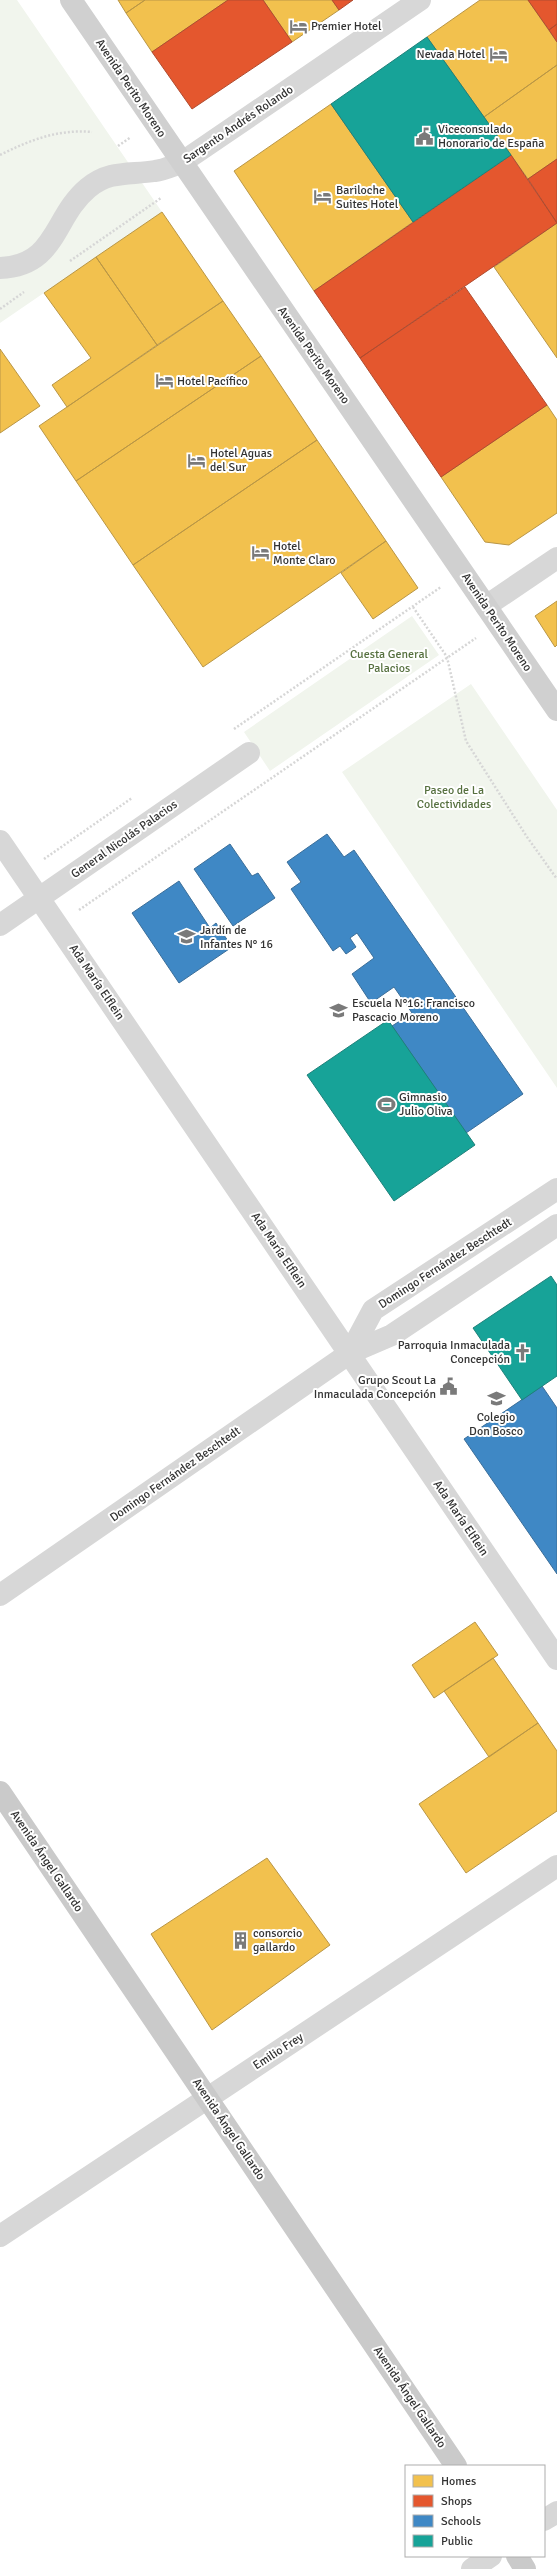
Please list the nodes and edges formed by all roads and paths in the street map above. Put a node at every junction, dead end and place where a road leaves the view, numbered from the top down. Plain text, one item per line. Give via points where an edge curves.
1 (71, 0) edge
2 (420, 0) edge
3 (92, 132) dead end
4 (0, 155) edge
5 (186, 170) junction
6 (126, 222) dead end
7 (0, 268) edge
8 (557, 558) edge
9 (463, 572) junction
10 (413, 607) junction
11 (492, 614) junction
12 (447, 657) junction
13 (557, 710) edge
14 (233, 730) dead end
15 (249, 754) dead end
16 (134, 797) dead end
17 (0, 841) edge
18 (22, 874) junction
19 (557, 879) edge
20 (39, 898) junction
21 (57, 925) junction
22 (0, 926) edge
23 (557, 1189) edge
24 (557, 1225) edge
25 (350, 1353) junction
26 (0, 1595) edge
27 (557, 1659) edge
28 (0, 1792) edge
29 (557, 1866) edge
30 (208, 2097) junction
31 (0, 2236) edge
32 (455, 2465) edge
33 (557, 2512) edge
34 (545, 2519) edge
35 (490, 2557) edge
36 (518, 2557) edge
37 (472, 2569) edge
38 (525, 2569) edge

1 - 5 main road, Avenida Perito Moreno
2 - 5 street, Sargento Andrés Rolando
3 - 4 path via 77,130 44,136
5 - 6 path
5 - 7 street, Sargento Andrés Rolando via 130,171 107,176 88,188 74,204 41,254 28,262
5 - 9 main road, Avenida Perito Moreno
8 - 11 street
9 - 10 path
9 - 11 main road, Avenida Perito Moreno
10 - 12 path
10 - 14 path
11 - 12 path
11 - 13 main road, Avenida Perito Moreno
12 - 19 path via 466,741 527,838
12 - 21 path
15 - 20 street, General Nicolás Palacios
16 - 18 path
17 - 18 street, Ada María Elflein
18 - 20 street, Ada María Elflein
20 - 21 street, Ada María Elflein
20 - 22 street, General Nicolás Palacios
21 - 25 street, Ada María Elflein
23 - 25 street, Domingo Fernández Beschtedt via 373,1310
24 - 25 street, Domingo Fernández Beschtedt via 392,1335
25 - 26 street, Domingo Fernández Beschtedt
25 - 27 street, Ada María Elflein
28 - 30 main road, Avenida Ángel Gallardo
29 - 30 street, Emilio Frey
30 - 31 street, Emilio Frey
30 - 32 main road, Avenida Ángel Gallardo
33 - 34 street
35 - 37 street
36 - 38 main road

